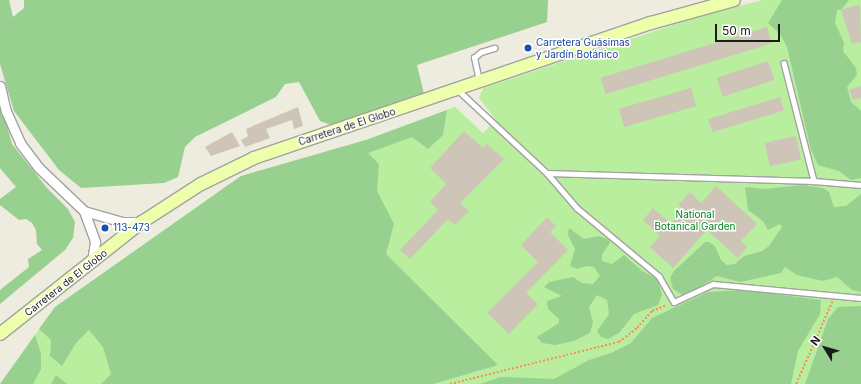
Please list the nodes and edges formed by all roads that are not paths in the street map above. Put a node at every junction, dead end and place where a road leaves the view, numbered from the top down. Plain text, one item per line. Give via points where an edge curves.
1 (734, 0) edge
2 (494, 48) dead end
3 (784, 62) dead end
4 (479, 82) junction
5 (0, 86) edge
6 (458, 90) junction
7 (547, 173) junction
8 (814, 181) junction
9 (861, 185) edge
10 (84, 211) junction
11 (142, 222) junction
12 (92, 262) junction
13 (861, 298) edge
14 (0, 334) edge

1 - 4 main road, Carretera de El Globo via 651,23
2 - 4 lane via 481,52 474,58
3 - 8 lane
4 - 6 main road, Carretera de El Globo
5 - 10 street via 6,111 20,143 39,168
6 - 7 lane
6 - 11 main road, Carretera de El Globo via 254,158 201,184
7 - 8 lane
7 - 13 lane via 577,208 659,276 674,302 713,284
8 - 9 lane
10 - 11 street via 122,222
10 - 12 street via 95,242
11 - 12 main road, Carretera de El Globo
12 - 14 main road, Carretera de El Globo

